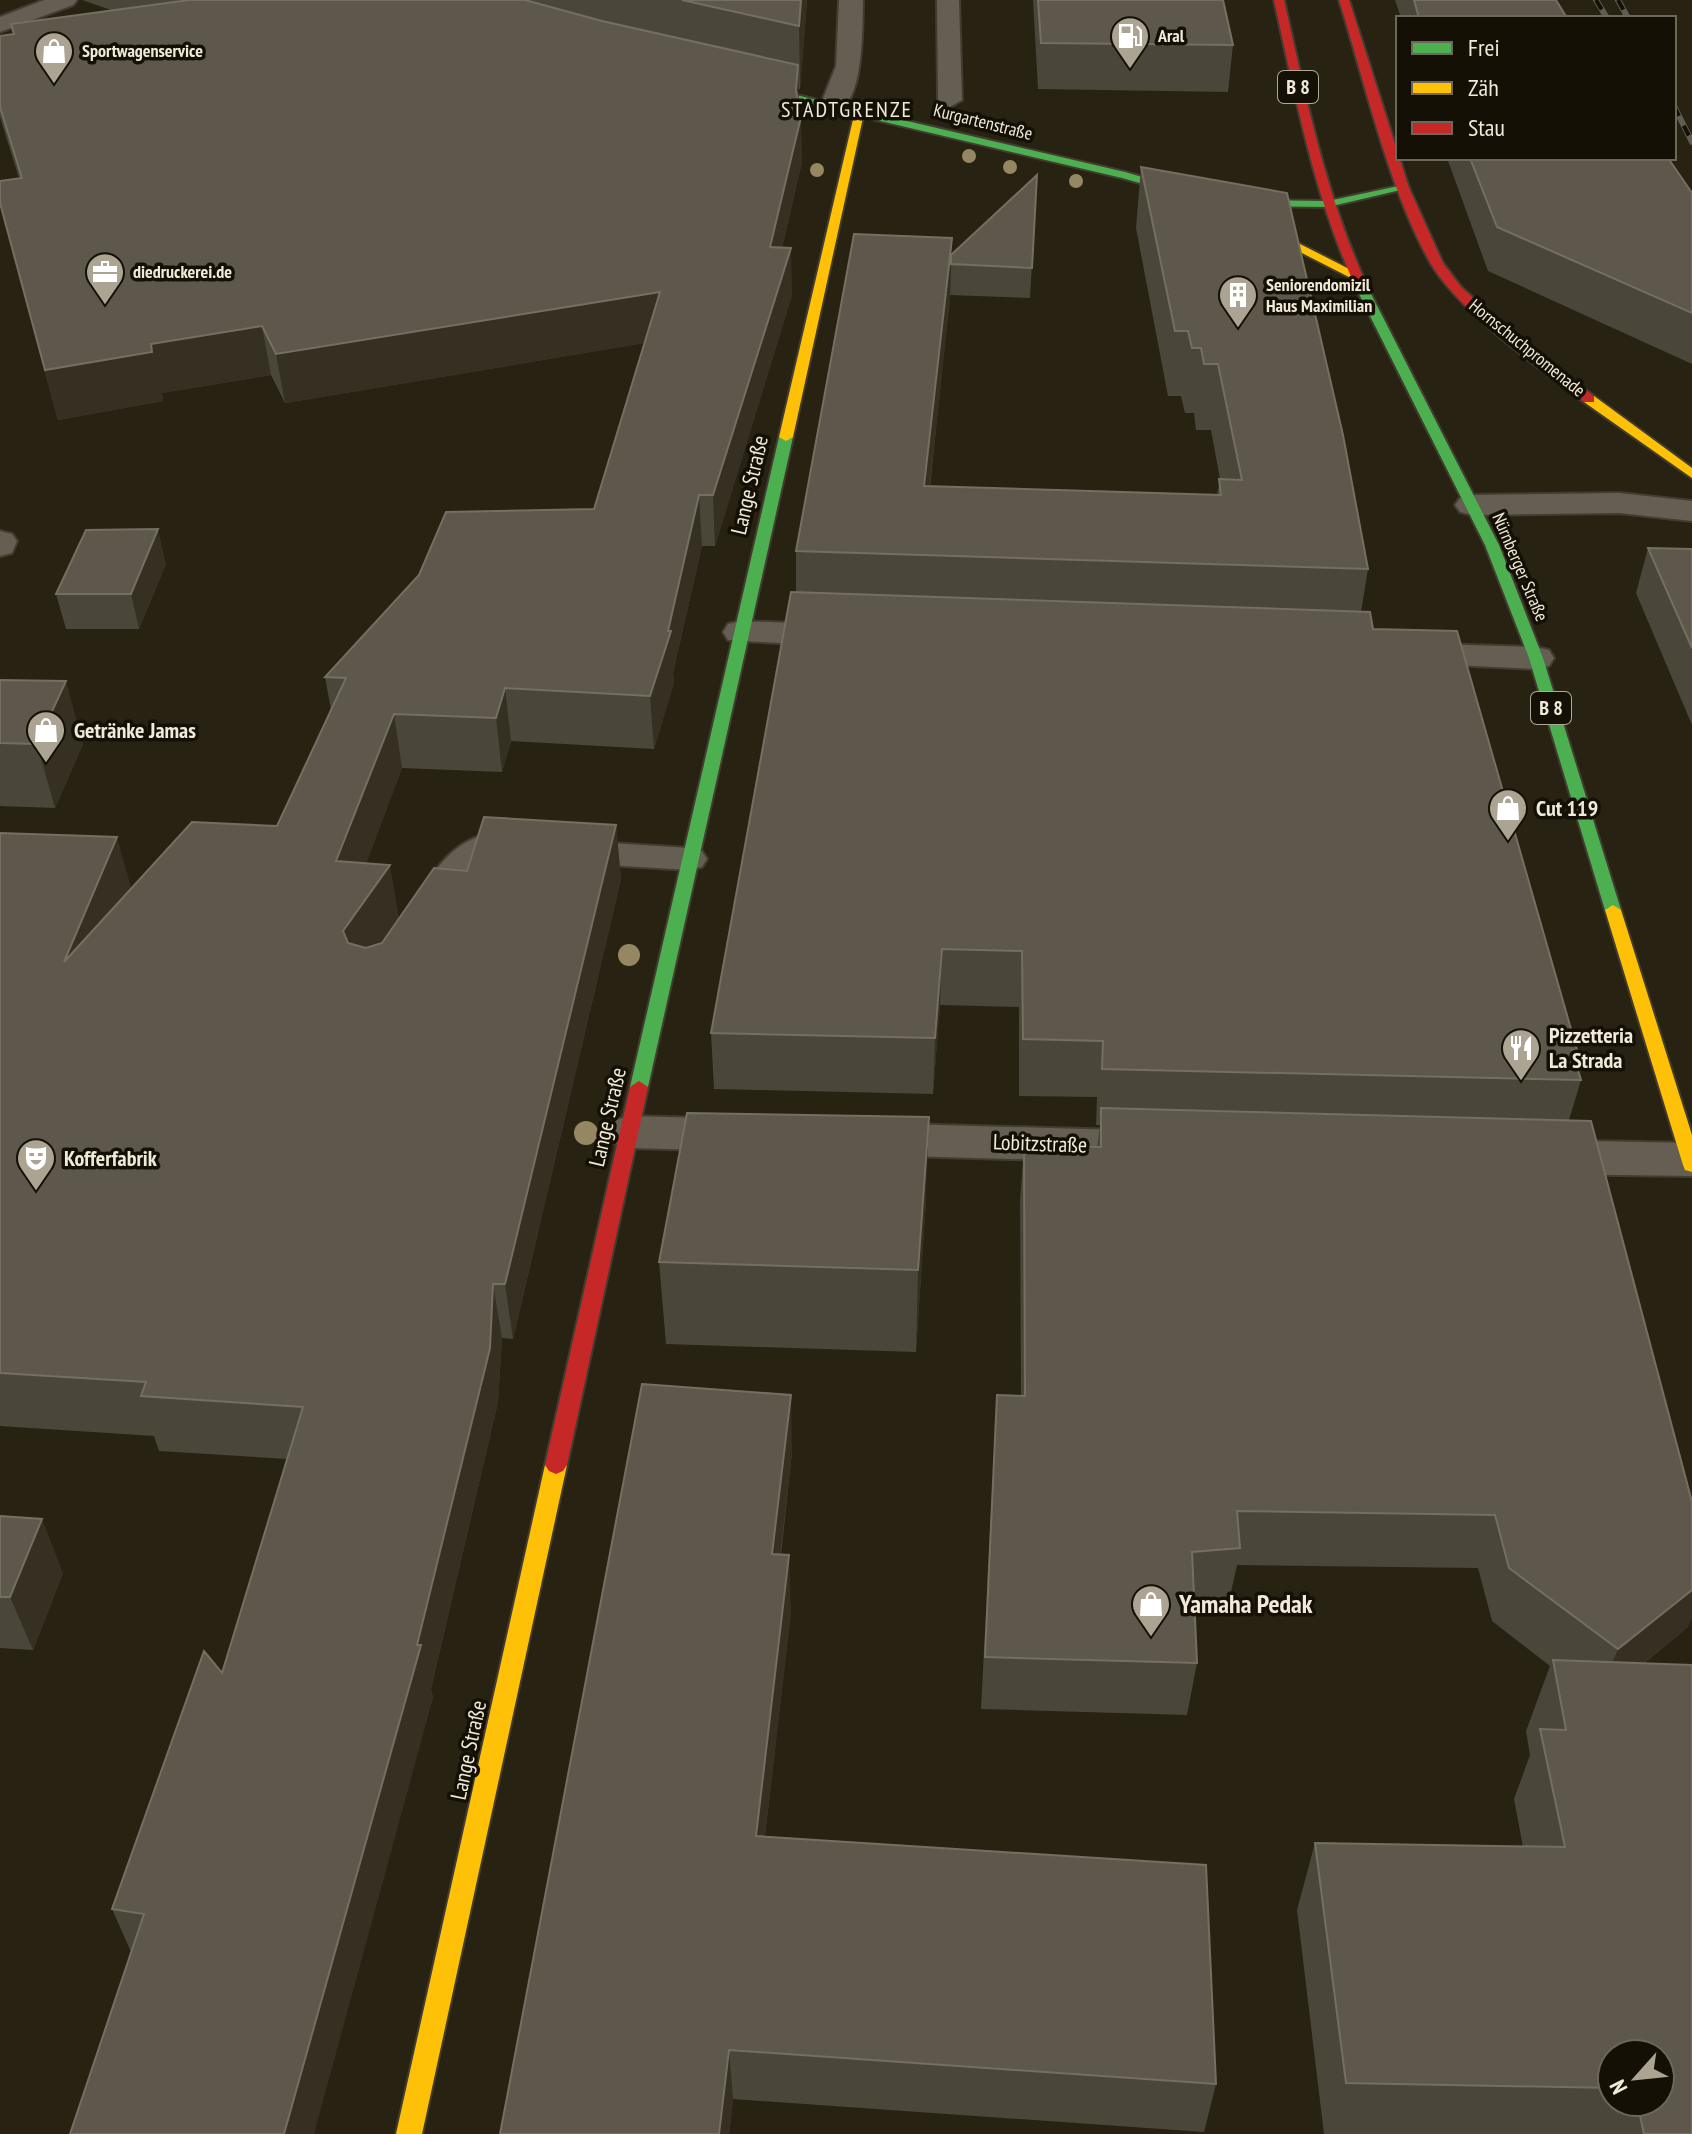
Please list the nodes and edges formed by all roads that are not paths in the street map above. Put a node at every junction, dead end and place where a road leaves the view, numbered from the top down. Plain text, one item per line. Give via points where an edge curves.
1 (65, 0) edge
2 (851, 0) edge
3 (948, 0) edge
4 (1279, 0) edge
5 (1344, 0) edge
6 (0, 25) edge
7 (724, 81) edge
8 (950, 100) dead end
9 (833, 106) junction
10 (859, 113) junction
11 (1125, 175) junction
12 (1199, 177) edge
13 (1361, 180) dead end
14 (1403, 188) junction
15 (1200, 197) junction
16 (1328, 204) junction
17 (1353, 274) junction
18 (1692, 474) edge
19 (1472, 505) junction
20 (1692, 511) edge
21 (741, 632) junction
22 (882, 637) edge
23 (1368, 653) edge
24 (1536, 658) junction
25 (689, 859) junction
26 (410, 937) edge
27 (629, 1132) junction
28 (1204, 1148) edge
29 (1507, 1156) edge
30 (1691, 1162) edge
31 (409, 2134) edge

1 - 6 street
2 - 9 street via 848,66
3 - 8 lane
4 - 16 street, Nürnberger Straße / B 8
5 - 14 street
7 - 9 street, Kurgartenstraße
9 - 10 street, Kurgartenstraße
10 - 11 street, Kurgartenstraße
10 - 21 street, Lange Straße
11 - 12 street, Kurgartenstraße
11 - 15 street, Kurgartenstraße
13 - 14 street
14 - 16 street, Kurgartenstraße
14 - 18 street, Hornschuchpromenade via 1426,246 1457,290 1532,357
15 - 16 street, Kurgartenstraße
15 - 17 street
16 - 17 street, Nürnberger Straße / B 8
17 - 19 street, Nürnberger Straße / B 8
19 - 20 street via 1619,503
19 - 24 street, Nürnberger Straße / B 8
21 - 22 street
21 - 25 street, Lange Straße
23 - 24 street
24 - 30 street, Nürnberger Straße / B 8
25 - 26 lane via 484,846 461,862
25 - 27 street, Lange Straße
27 - 28 street, Lobitzstraße
27 - 31 street, Lange Straße
29 - 30 street

